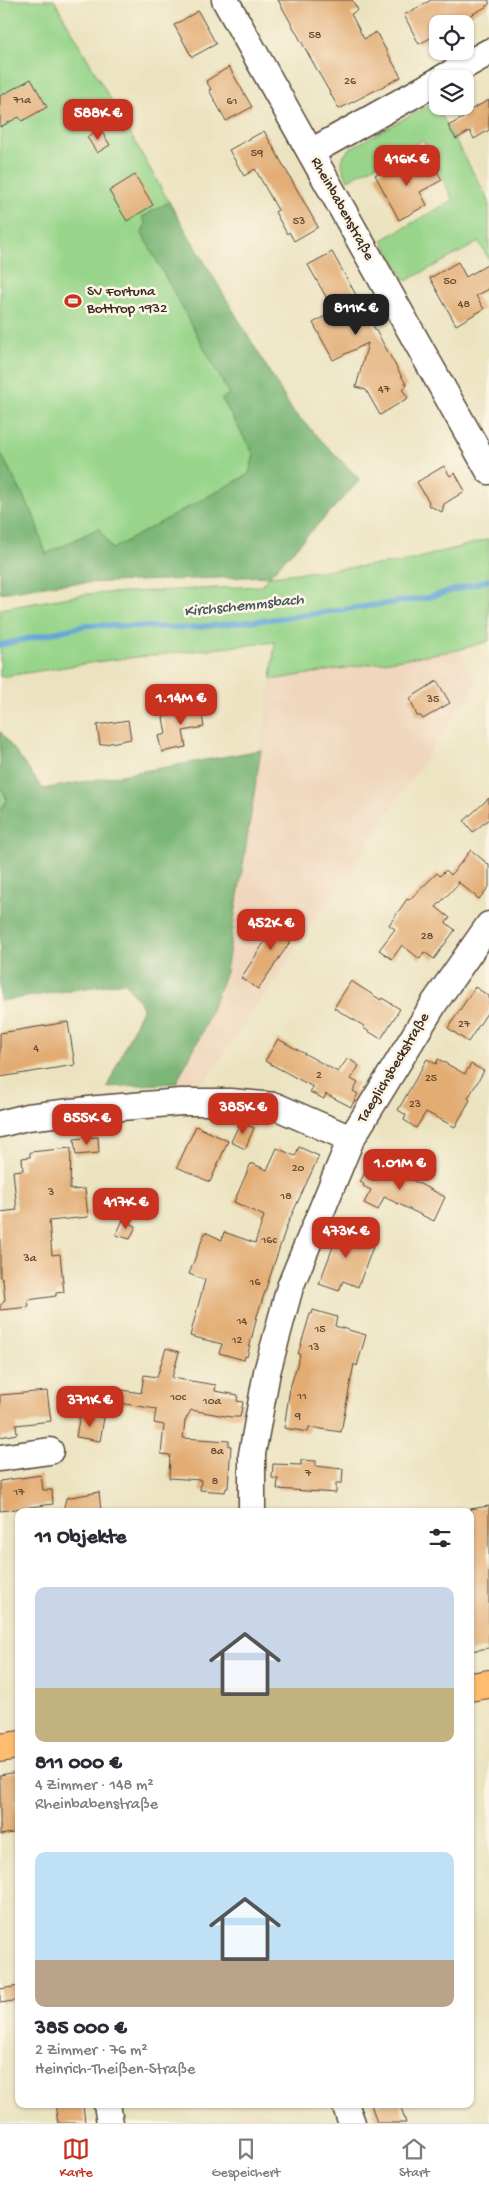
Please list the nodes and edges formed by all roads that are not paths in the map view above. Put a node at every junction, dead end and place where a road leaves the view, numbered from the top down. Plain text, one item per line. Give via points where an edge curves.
1 (225, 0) edge
2 (489, 52) edge
3 (457, 70) edge
4 (429, 86) edge
5 (311, 152) junction
6 (489, 471) edge
7 (489, 925) edge
8 (0, 1124) edge
9 (351, 1139) junction
10 (50, 1451) dead end
11 (0, 1458) edge
12 (252, 1508) edge
13 (489, 1684) edge
14 (474, 1686) edge
15 (15, 1746) edge
16 (0, 1748) edge
17 (108, 2108) edge
18 (346, 2108) edge
19 (110, 2123) edge
20 (352, 2123) edge

1 - 5 street, Rheinbabenstraße
2 - 3 street
4 - 5 street
5 - 6 street, Rheinbabenstraße
7 - 9 street, Taeglichsbeckstraße via 435,1002
8 - 9 street via 27,1117 98,1109 181,1102 231,1102 276,1106
9 - 12 street, Taeglichsbeckstraße via 290,1287 252,1454
10 - 11 street
13 - 14 main road
15 - 16 main road
17 - 19 street
18 - 20 street

